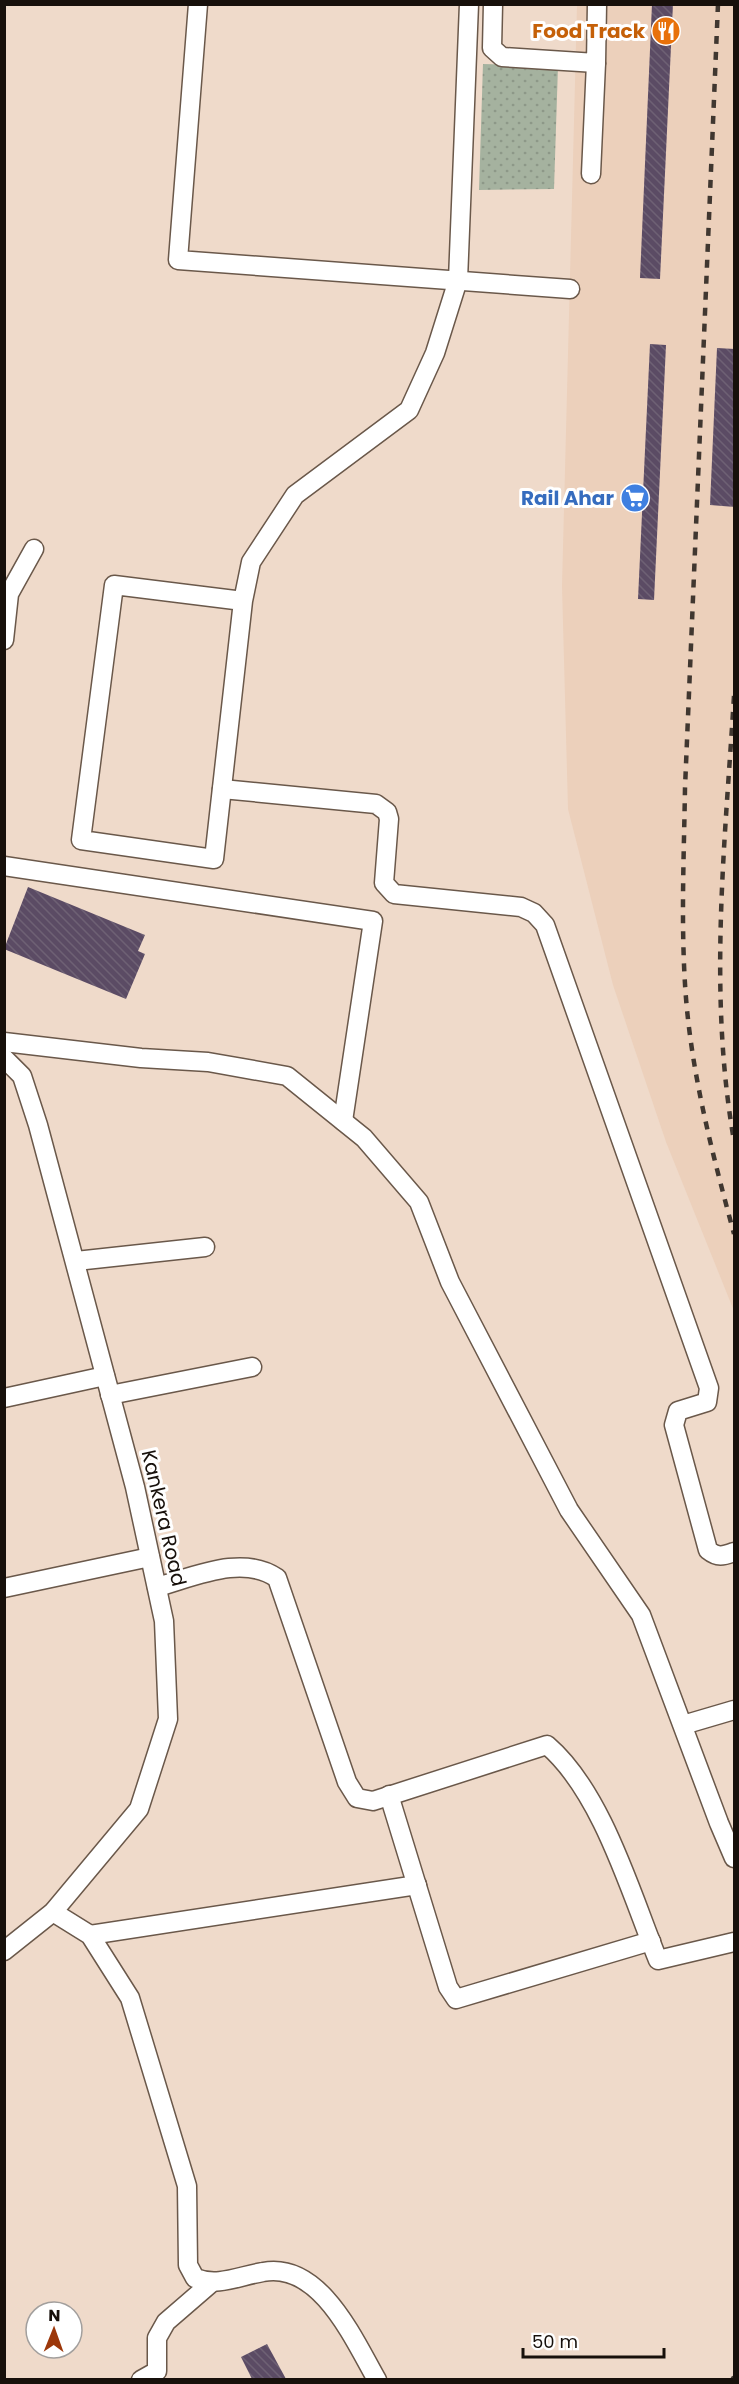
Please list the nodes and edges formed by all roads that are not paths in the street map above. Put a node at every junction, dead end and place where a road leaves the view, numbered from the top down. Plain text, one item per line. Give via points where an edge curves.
1 (198, 4) edge
2 (469, 4) edge
3 (493, 4) edge
4 (597, 4) edge
5 (596, 63) junction
6 (591, 174) dead end
7 (458, 280) junction
8 (570, 289) dead end
9 (33, 549) dead end
10 (243, 601) junction
11 (4, 640) edge
12 (222, 789) junction
13 (4, 866) edge
14 (4, 1042) edge
15 (4, 1058) edge
16 (343, 1121) junction
17 (205, 1247) dead end
18 (76, 1261) junction
19 (252, 1367) dead end
20 (105, 1376) junction
21 (110, 1395) junction
22 (4, 1398) edge
23 (735, 1552) edge
24 (150, 1557) junction
25 (157, 1587) junction
26 (4, 1588) edge
27 (735, 1710) edge
28 (683, 1725) junction
29 (389, 1795) junction
30 (735, 1858) edge
31 (417, 1885) junction
32 (52, 1912) junction
33 (90, 1935) junction
34 (651, 1941) junction
35 (735, 1942) edge
36 (4, 1951) edge
37 (210, 2284) junction
38 (154, 2376) edge
39 (377, 2379) edge

1 - 7 street via 178,260
2 - 7 street
3 - 5 street via 492,48 502,57
4 - 5 street
5 - 6 street
7 - 8 street
7 - 10 street via 435,353 409,410 295,495 250,562
9 - 11 street via 9,594
10 - 12 street
10 - 12 street via 114,585 81,840 214,859
12 - 23 street via 376,804 387,812 389,819 384,883 388,890 394,894 521,907 545,925 709,1388 706,1402 678,1411 674,1425 708,1550 722,1557
13 - 16 street via 373,921
14 - 16 street via 208,1062 287,1077
15 - 18 street, Kankera Road via 22,1076
16 - 28 street via 364,1138 419,1202 450,1282 569,1510 641,1615
17 - 18 street
18 - 20 street, Kankera Road
19 - 21 street
20 - 21 street, Kankera Road
20 - 22 street
21 - 24 street, Kankera Road
24 - 25 street, Kankera Road
24 - 26 street
25 - 29 street via 236,1566 263,1569 277,1578 347,1782 357,1798 373,1801
25 - 32 street, Kankera Road via 164,1621 168,1719 138,1809
27 - 28 street
28 - 30 street
29 - 31 street
29 - 34 street via 547,1745 561,1756 598,1813
31 - 33 street
31 - 34 street via 448,1987 456,1999
32 - 33 street
32 - 36 street, Kankera Road
33 - 37 street via 130,1998 187,2186 188,2265 195,2278
34 - 35 street via 658,1960
37 - 38 street via 166,2322 156,2338
37 - 39 street via 266,2271 289,2273 306,2282 328,2299

